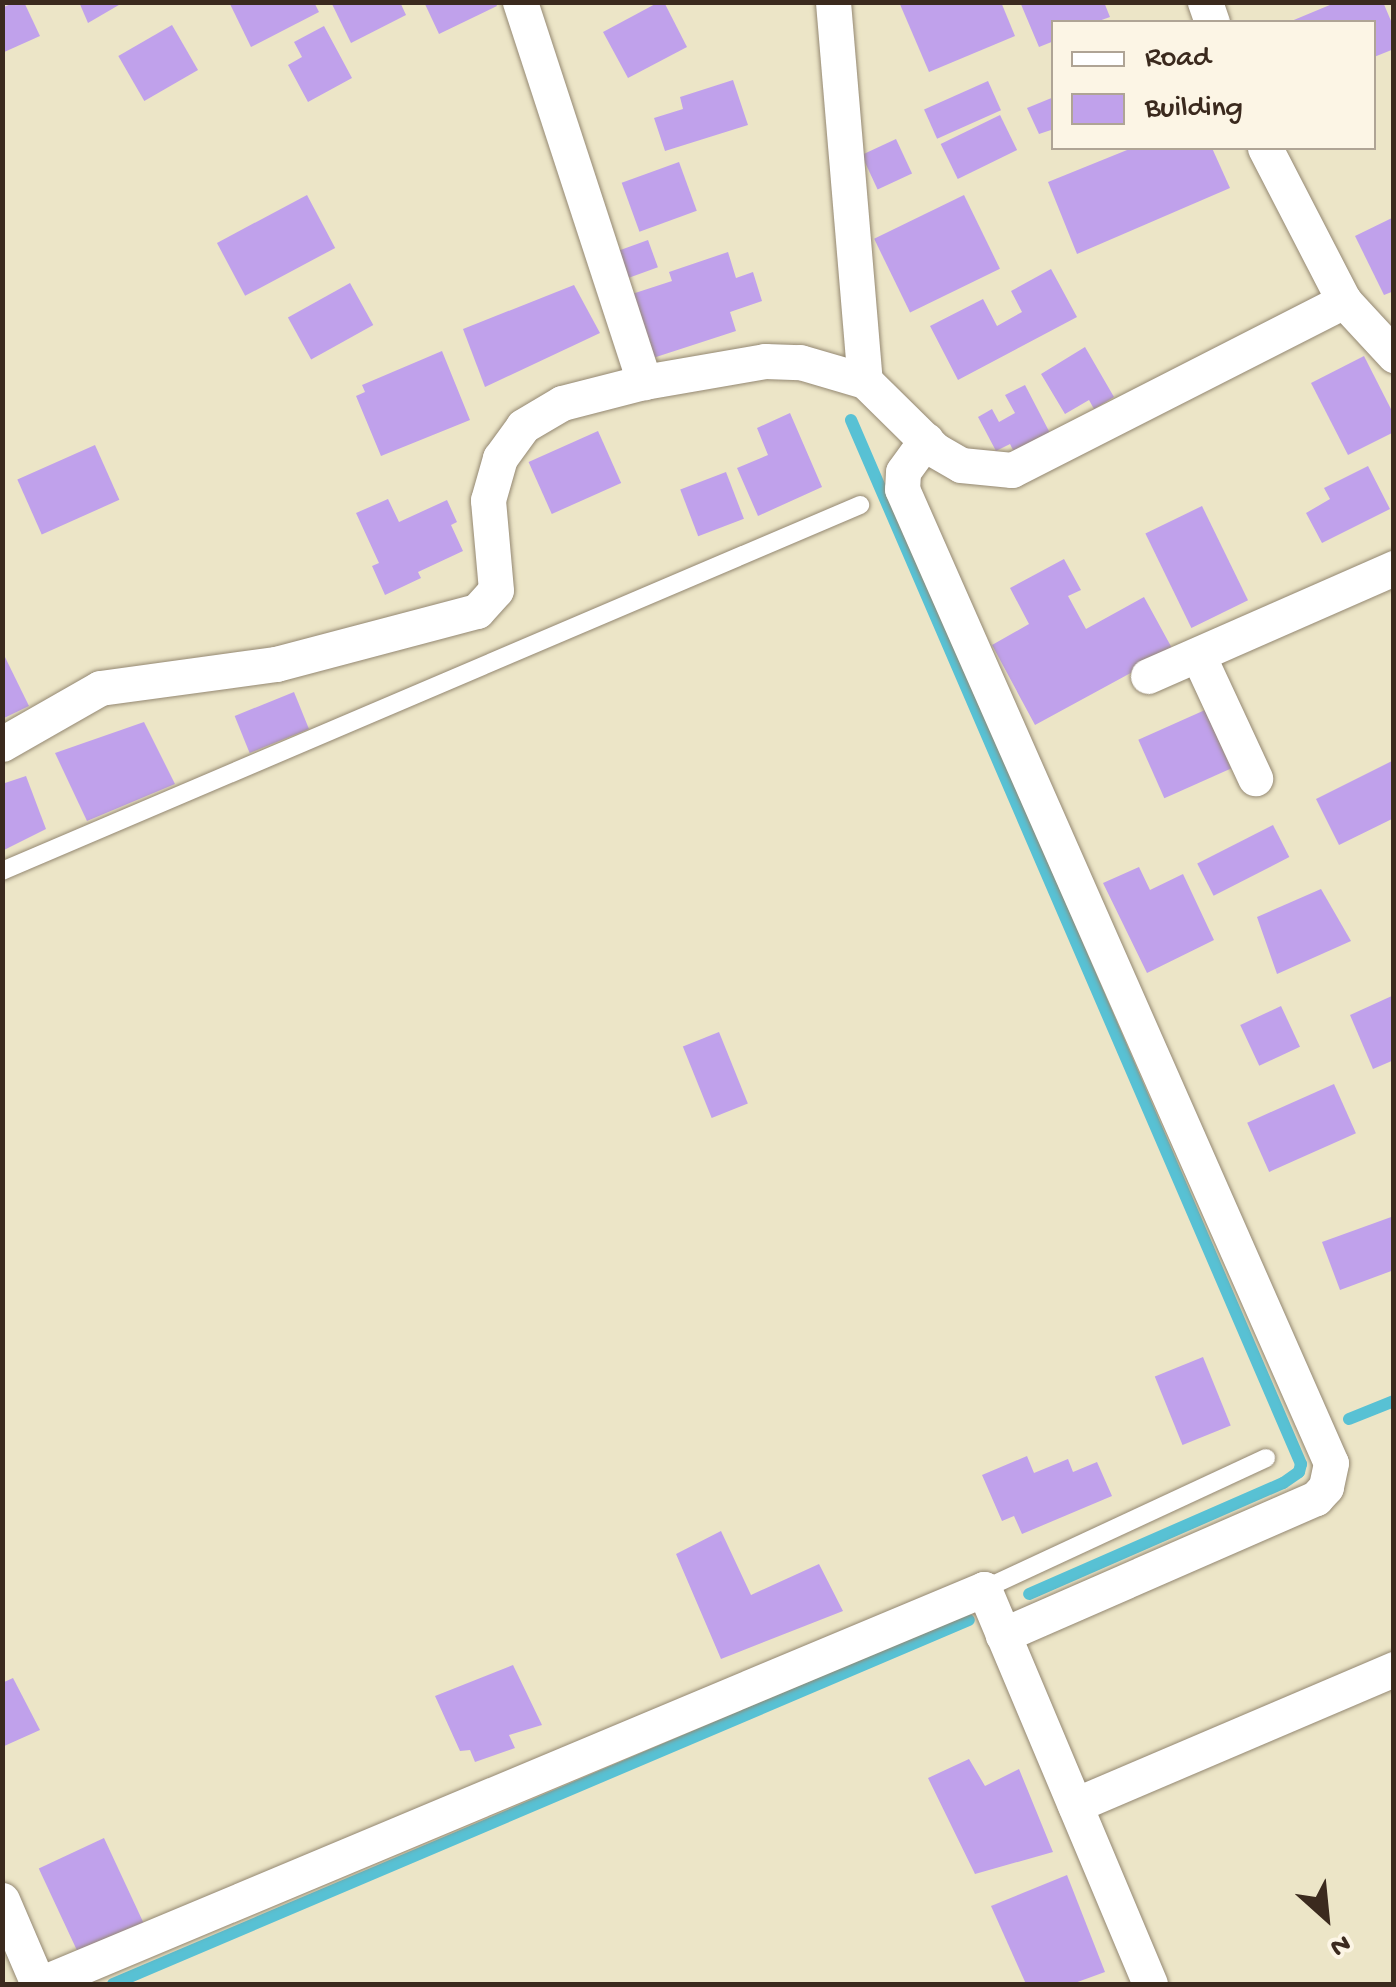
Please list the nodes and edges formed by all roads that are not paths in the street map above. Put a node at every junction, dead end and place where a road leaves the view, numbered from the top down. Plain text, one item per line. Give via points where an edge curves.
1 (520, 2) edge
2 (834, 2) edge
3 (1265, 150) edge
4 (1344, 301) junction
5 (1394, 355) edge
6 (866, 381) junction
7 (644, 382) junction
8 (926, 440) junction
9 (860, 505) dead end
10 (1394, 568) edge
11 (1198, 654) junction
12 (1148, 676) dead end
13 (2, 744) edge
14 (1256, 778) dead end
15 (2, 870) edge
16 (1266, 1458) dead end
17 (984, 1588) junction
18 (1003, 1635) junction
19 (1394, 1668) edge
20 (1075, 1805) junction
21 (2, 1900) edge
22 (39, 1984) edge
23 (1150, 1984) edge

1 - 7 street
2 - 6 street
3 - 4 street
4 - 5 street
4 - 8 street via 1025,467 974,469
6 - 7 street via 800,362 764,361
6 - 8 street
7 - 13 street via 539,414 509,442 488,500 496,590 477,611 276,664 100,688
8 - 18 street via 904,472 902,488 1332,1464 1316,1498
9 - 15 lane
10 - 11 street
11 - 12 street
11 - 14 street
16 - 17 lane
17 - 18 street
17 - 22 street
18 - 20 street
19 - 20 street
20 - 23 street
21 - 22 street

